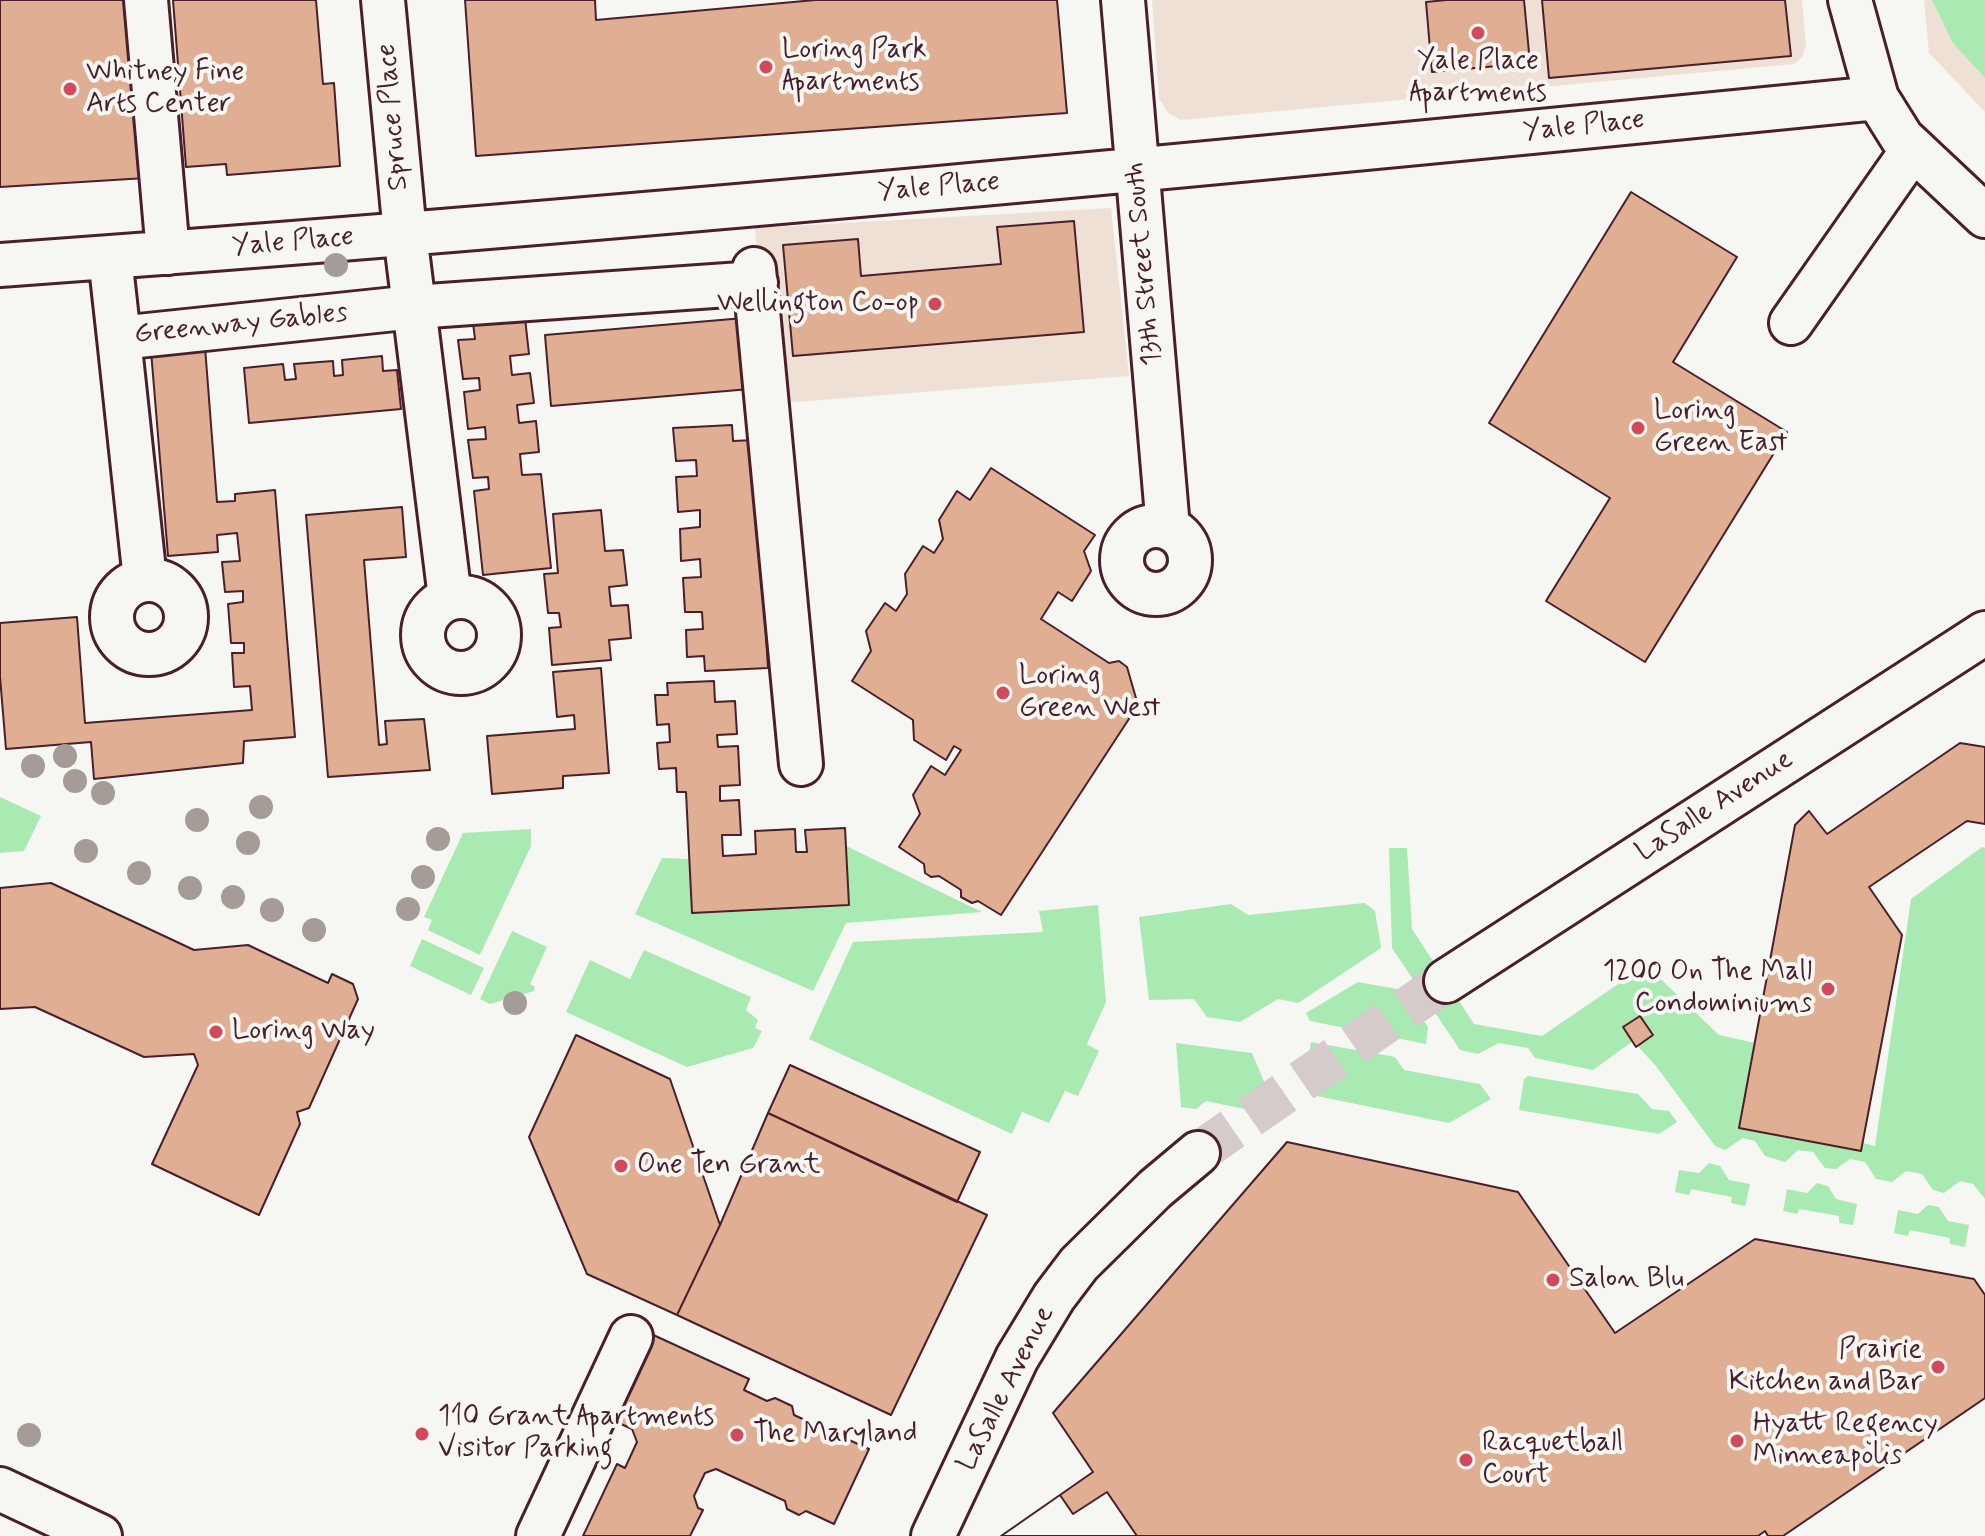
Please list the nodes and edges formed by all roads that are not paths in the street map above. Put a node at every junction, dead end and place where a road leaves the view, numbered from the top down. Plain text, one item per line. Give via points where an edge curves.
1 (146, 0) edge
2 (383, 0) edge
3 (1123, 0) edge
4 (1850, 0) edge
5 (1877, 98) junction
6 (1913, 149) junction
7 (1138, 171) junction
8 (747, 205) junction
9 (1985, 216) edge
10 (405, 234) junction
11 (168, 253) junction
12 (110, 257) junction
13 (0, 265) edge
14 (754, 266) junction
15 (414, 307) junction
16 (1791, 323) dead end
17 (119, 338) junction
18 (1168, 528) dead end
19 (145, 580) dead end
20 (450, 598) dead end
21 (1981, 644) edge
22 (801, 764) dead end
23 (1446, 981) tunnel mouth
24 (1198, 1153) tunnel mouth
25 (631, 1337) dead end
26 (0, 1489) edge
27 (100, 1536) edge
28 (538, 1536) edge
29 (933, 1536) edge

1 - 11 street
2 - 10 street, Spruce Place
3 - 7 street, 13th Street South
4 - 5 street
5 - 6 street
5 - 7 street, Yale Place
6 - 9 street
6 - 16 street
7 - 8 street, Yale Place
7 - 18 street, 13th Street South
8 - 10 street, Yale Place
8 - 14 street
10 - 11 street, Yale Place
10 - 15 street
11 - 12 street, Yale Place
12 - 13 street, Yale Place
12 - 17 street
14 - 15 street, Greenway Gables
14 - 22 street
15 - 17 street, Greenway Gables
15 - 20 street
17 - 19 street, Greenway Gables
21 - 23 street, LaSalle Avenue
24 - 29 street, LaSalle Avenue via 1079,1264 1054,1297 1017,1358
25 - 28 street
26 - 27 street

